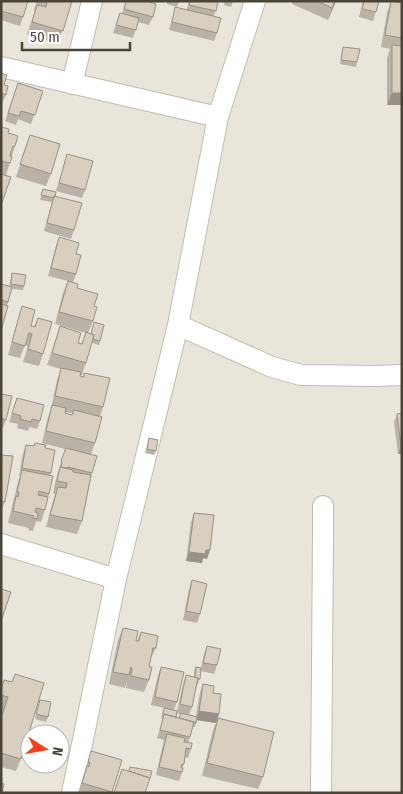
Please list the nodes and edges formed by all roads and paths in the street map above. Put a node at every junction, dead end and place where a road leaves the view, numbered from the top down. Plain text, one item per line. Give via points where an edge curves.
1 (92, 1) edge
2 (255, 1) edge
3 (1, 67) edge
4 (72, 84) junction
5 (218, 117) junction
6 (178, 325) junction
7 (402, 375) edge
8 (323, 506) dead end
9 (1, 544) edge
10 (116, 578) junction
11 (72, 793) edge
12 (321, 793) edge

1 - 4 street
2 - 5 street
3 - 4 street
4 - 5 street
5 - 6 street
6 - 7 street via 272,368 301,375
6 - 10 street
8 - 12 street
9 - 10 street
10 - 11 street

